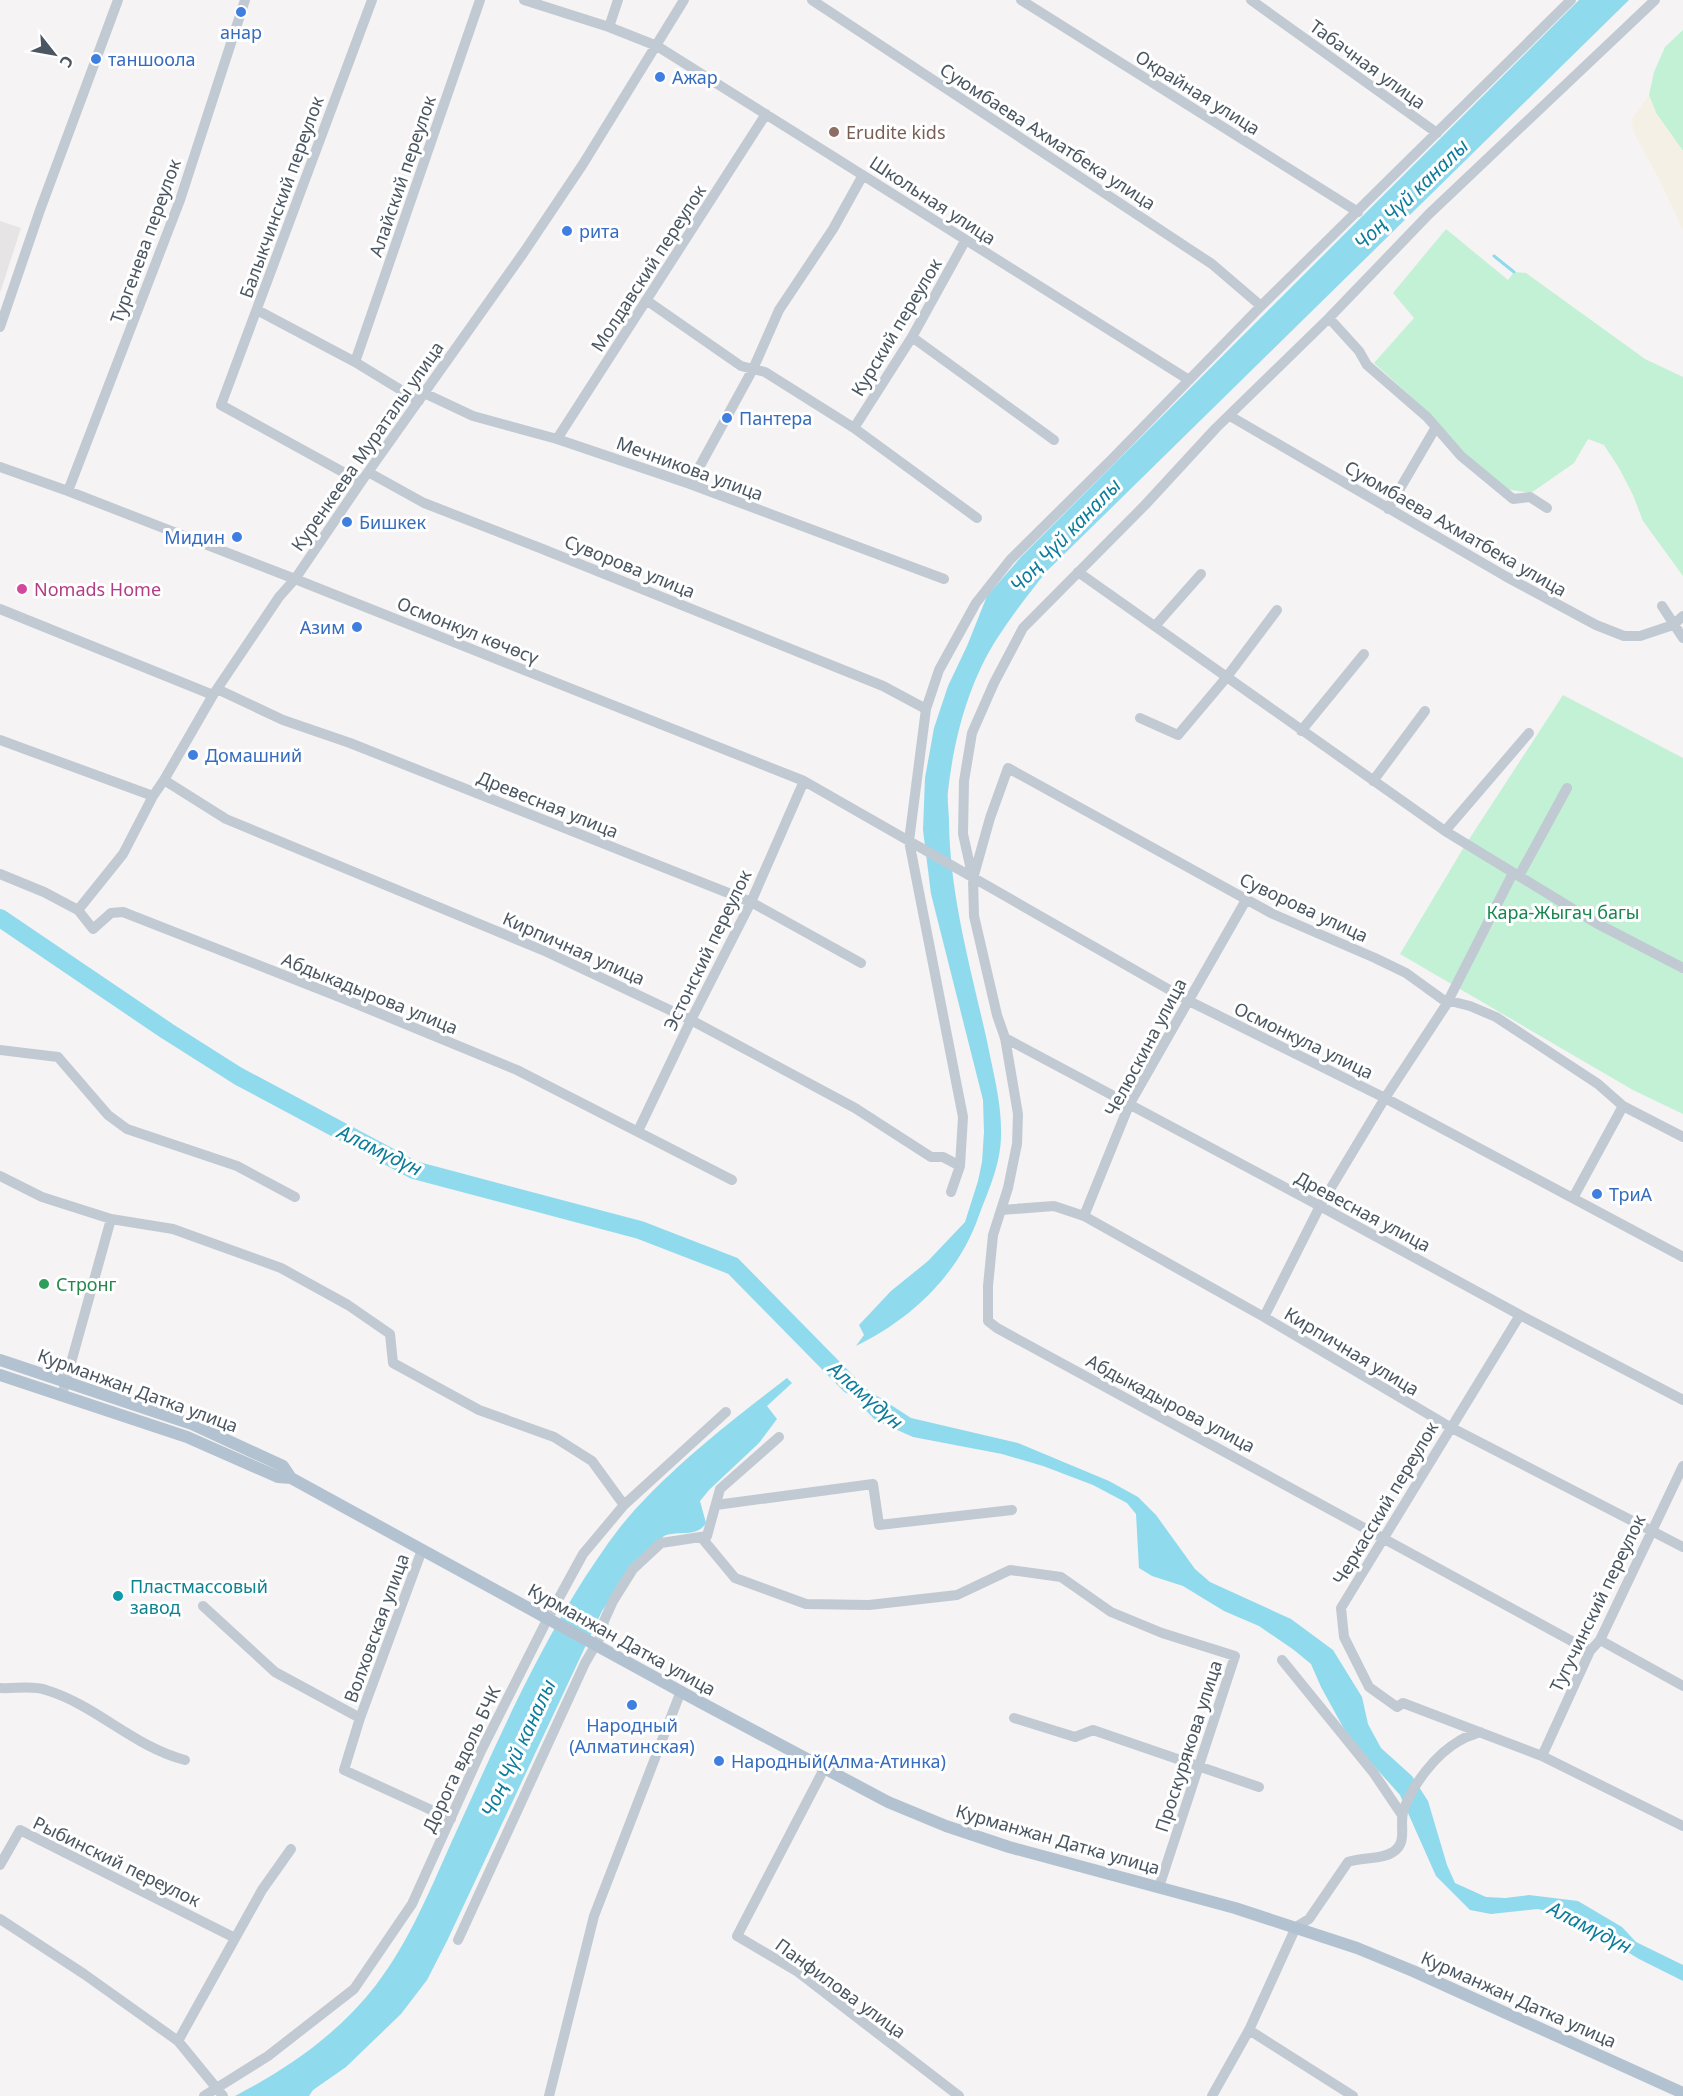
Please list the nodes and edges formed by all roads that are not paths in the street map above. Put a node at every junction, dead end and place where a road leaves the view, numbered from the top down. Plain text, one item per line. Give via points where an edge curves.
1 (118, 0) edge
2 (245, 0) edge
3 (372, 0) edge
4 (480, 0) edge
5 (524, 0) edge
6 (618, 0) edge
7 (684, 0) edge
8 (812, 0) edge
9 (1021, 0) edge
10 (1251, 0) edge
11 (1571, 0) edge
12 (1655, 0) edge
13 (609, 27) junction
14 (657, 46) junction
15 (766, 114) junction
16 (1437, 133) junction
17 (864, 175) junction
18 (1358, 212) junction
19 (965, 241) junction
20 (646, 300) junction
21 (1262, 306) junction
22 (257, 310) junction
23 (1329, 318) junction
24 (0, 327) edge
25 (912, 337) junction
26 (355, 362) junction
27 (753, 369) junction
28 (1189, 380) junction
29 (421, 397) junction
30 (1230, 416) junction
31 (1436, 427) junction
32 (854, 428) junction
33 (557, 439) junction
34 (1053, 440) dead end
35 (0, 467) edge
36 (368, 472) junction
37 (361, 482) junction
38 (690, 484) junction
39 (68, 491) junction
40 (1388, 508) junction
41 (1548, 508) dead end
42 (976, 518) dead end
43 (1077, 572) junction
44 (1200, 574) dead end
45 (295, 579) junction
46 (944, 579) dead end
47 (1662, 606) dead end
48 (0, 609) edge
49 (1277, 610) dead end
50 (1683, 616) edge
51 (1673, 625) junction
52 (1155, 626) junction
53 (1683, 638) edge
54 (1364, 654) dead end
55 (1226, 678) junction
56 (215, 692) junction
57 (926, 709) junction
58 (1425, 711) dead end
59 (1140, 718) dead end
60 (1301, 731) junction
61 (1529, 733) dead end
62 (0, 740) edge
63 (164, 780) junction
64 (804, 781) junction
65 (1372, 781) junction
66 (1567, 788) dead end
67 (153, 796) junction
68 (1445, 831) junction
69 (911, 843) junction
70 (0, 874) edge
71 (1516, 874) junction
72 (969, 876) junction
73 (1246, 900) junction
74 (751, 902) junction
75 (78, 910) junction
76 (861, 963) dead end
77 (1683, 968) edge
78 (1448, 1000) junction
79 (1189, 1001) junction
80 (691, 1020) junction
81 (1005, 1038) junction
82 (0, 1050) edge
83 (1385, 1098) junction
84 (1130, 1106) junction
85 (1623, 1106) junction
86 (638, 1131) junction
87 (1683, 1137) edge
88 (960, 1166) junction
89 (0, 1176) edge
90 (732, 1180) dead end
91 (951, 1192) dead end
92 (295, 1197) dead end
93 (1573, 1198) junction
94 (1320, 1206) junction
95 (1001, 1210) junction
96 (1084, 1216) junction
97 (111, 1219) junction
98 (1683, 1257) edge
99 (1520, 1315) junction
100 (1264, 1317) junction
101 (0, 1360) edge
102 (0, 1375) edge
103 (66, 1382) junction
104 (62, 1395) junction
105 (1683, 1400) edge
106 (726, 1412) dead end
107 (1449, 1427) junction
108 (778, 1437) dead end
109 (1683, 1466) edge
110 (291, 1478) junction
111 (624, 1505) junction
112 (716, 1506) junction
113 (1012, 1510) dead end
114 (1651, 1530) junction
115 (700, 1537) junction
116 (1383, 1538) junction
117 (1683, 1547) edge
118 (422, 1550) junction
119 (203, 1606) dead end
120 (550, 1619) junction
121 (1600, 1640) junction
122 (595, 1644) junction
123 (1590, 1651) junction
124 (1282, 1660) dead end
125 (1683, 1686) edge
126 (0, 1688) edge
127 (681, 1692) junction
128 (360, 1718) junction
129 (1014, 1718) dead end
130 (1480, 1732) junction
131 (1542, 1756) junction
132 (185, 1760) dead end
133 (1200, 1766) junction
134 (824, 1769) junction
135 (1258, 1787) dead end
136 (1403, 1812) junction
137 (451, 1819) junction
138 (1683, 1826) edge
139 (291, 1849) dead end
140 (0, 1865) edge
141 (1159, 1887) junction
142 (0, 1919) edge
143 (1296, 1928) junction
144 (235, 1938) junction
145 (458, 1940) dead end
146 (1249, 2030) junction
147 (178, 2041) junction
148 (221, 2093) edge
149 (1683, 2093) edge
150 (204, 2096) edge
151 (549, 2096) edge
152 (959, 2096) edge
153 (1212, 2096) edge
154 (1353, 2096) edge

1 - 24 street
2 - 39 street, Тургенева переулок via 180,200
3 - 22 street, Балыкчинский переулок
4 - 26 street, Алайский переулок
5 - 13 street, Школьная улица
6 - 13 street
7 - 14 street, Куренкеева Мураталы улица
8 - 21 street, Суюмбаева Ахматбека улица via 1212,264
9 - 18 street, Окрайная улица
10 - 16 street, Табачная улица
11 - 16 street
12 - 23 street via 1429,214
13 - 14 street, Школьная улица
14 - 15 street, Школьная улица
14 - 29 street, Куренкеева Мураталы улица via 524,252
15 - 17 street, Школьная улица
15 - 20 street, Молдавский переулок
16 - 18 street
17 - 19 street, Школьная улица
17 - 27 street via 779,310
18 - 21 street
19 - 25 street, Курский переулок
19 - 28 street, Школьная улица
20 - 27 street via 741,366
20 - 33 street, Молдавский переулок
21 - 28 street
22 - 26 street, Мечникова улица
22 - 37 street, Балыкчинский переулок via 221,405
23 - 30 street
23 - 31 street via 1367,365
25 - 32 street, Курский переулок
25 - 34 street
26 - 29 street, Мечникова улица
27 - 32 street via 765,372
27 - 38 street
28 - 57 street via 1010,560 976,603 939,670
29 - 33 street, Мечникова улица
29 - 36 street, Куренкеева Мураталы улица
30 - 40 street, Суюмбаева Ахматбека улица
30 - 43 street
31 - 40 street
31 - 41 street via 1461,456 1513,499 1530,497
32 - 42 street
33 - 38 street, Мечникова улица
35 - 39 street, Осмонкул көчөсү
36 - 37 street, Куренкеева Мураталы улица
36 - 57 street, Суворова улица via 424,503 883,686
37 - 45 street, Куренкеева Мураталы улица
38 - 46 street, Мечникова улица
39 - 45 street, Осмонкул көчөсү
40 - 51 street, Суюмбаева Ахматбека улица via 1596,626 1624,636 1640,636
43 - 52 street
43 - 72 street via 1023,628 972,733 964,781 963,834
44 - 52 street
45 - 56 street, Куренкеева Мураталы улица
45 - 64 street, Осмонкул көчөсү
47 - 51 street
48 - 56 street, Древесная улица
49 - 55 street
50 - 51 street, Суюмбаева Ахматбека улица
51 - 53 street
52 - 55 street
54 - 60 street
55 - 59 street via 1178,735
55 - 60 street
56 - 63 street, Куренкеева Мураталы улица
56 - 74 street, Древесная улица
57 - 69 street
58 - 65 street
60 - 65 street
61 - 68 street
62 - 67 street
63 - 67 street, Куренкеева Мураталы улица
63 - 80 street, Кирпичная улица via 226,819 547,952
64 - 69 street, Осмонкул көчөсү
64 - 74 street, Эстонский переулок
65 - 68 street
66 - 71 street
67 - 75 street, Куренкеева Мураталы улица via 123,854
68 - 71 street
69 - 72 street, Осмонкула улица
69 - 88 street via 963,1117
70 - 75 street, Абдыкадырова улица
71 - 77 street via 1596,923
71 - 78 street
72 - 73 street, Суворова улица via 1008,768
72 - 79 street, Осмонкула улица
72 - 81 street, Абдыкадырова улица via 974,916
73 - 78 street, Суворова улица via 1406,973
73 - 79 street, Челюскина улица
74 - 76 street, Древесная улица
74 - 80 street, Эстонский переулок
75 - 86 street, Абдыкадырова улица via 93,929 111,913 123,912 342,998 517,1070
78 - 83 street
78 - 85 street, Суворова улица via 1496,1017 1598,1084
79 - 83 street, Осмонкула улица
79 - 84 street, Челюскина улица
80 - 86 street, Эстонский переулок
80 - 88 street, Кирпичная улица via 855,1108 931,1157 942,1157
81 - 84 street, Древесная улица
81 - 95 street, Абдыкадырова улица via 1017,1114 1017,1143
82 - 92 street via 58,1057 108,1116 127,1129 237,1166
83 - 93 street, Осмонкула улица
83 - 94 street
84 - 94 street, Древесная улица
84 - 96 street, Челюскина улица
85 - 87 street, Суворова улица
85 - 93 street
86 - 90 street, Абдыкадырова улица
88 - 91 street
89 - 97 street via 42,1197
93 - 98 street, Осмонкула улица
94 - 99 street, Древесная улица
94 - 100 street
95 - 96 street, Кирпичная улица via 1054,1206
95 - 116 street, Абдыкадырова улица via 992,1245 988,1321
96 - 100 street, Кирпичная улица
97 - 103 street
97 - 111 street via 174,1229 281,1268 348,1305 390,1335 393,1364 479,1410 554,1437 592,1461
99 - 105 street, Древесная улица
99 - 107 street, Черкасский переулок
100 - 107 street, Кирпичная улица
101 - 103 main road, Курманжан Датка улица
102 - 104 main road, Курманжан Датка улица
103 - 104 street
103 - 110 main road, Курманжан Датка улица via 192,1424 283,1466
104 - 110 main road, Курманжан Датка улица via 187,1437 278,1478
106 - 111 street, Дорога вдоль БЧК
107 - 114 street, Кирпичная улица
107 - 116 street, Черкасский переулок
108 - 112 street via 720,1489
109 - 114 street, Тугучинский переулок
110 - 118 main road, Курманжан Датка улица
111 - 120 street, Дорога вдоль БЧК via 583,1554
112 - 113 street via 873,1484 879,1525
112 - 115 street via 707,1536
114 - 117 street, Кирпичная улица
114 - 121 street, Тугучинский переулок
115 - 122 street via 661,1544 633,1569
115 - 133 street, Проскурякова улица via 735,1578 806,1604 869,1605 957,1595 1010,1570 1060,1577 1111,1612 1234,1656
116 - 123 street, Абдыкадырова улица
116 - 130 street, Черкасский переулок via 1341,1608 1344,1637 1369,1688 1397,1707 1403,1703
118 - 120 main road, Курманжан Датка улица
118 - 128 street, Волховская улица
119 - 128 street, Волховская улица via 275,1672
120 - 122 main road, Курманжан Датка улица
120 - 137 street, Дорога вдоль БЧК
121 - 123 street, Тугучинский переулок
121 - 125 street
122 - 127 main road, Курманжан Датка улица
122 - 145 street
123 - 131 street, Тугучинский переулок
124 - 136 street
126 - 132 street via 44,1689 78,1703 149,1746
127 - 134 main road, Курманжан Датка улица
127 - 151 street via 594,1916
128 - 137 street, Волховская улица via 344,1770
129 - 133 street via 1076,1737 1093,1730
130 - 131 street
130 - 136 street via 1445,1750 1419,1780
131 - 138 street
133 - 135 street
133 - 141 street, Проскурякова улица
134 - 141 main road, Курманжан Датка улица via 946,1826
134 - 152 street, Панфилова улица via 737,1936 798,1972
136 - 143 street via 1400,1846 1392,1854 1348,1862 1313,1913
137 - 148 street, Дорога вдоль БЧК via 412,1904 354,1989
139 - 144 street
140 - 144 street, Рыбинский переулок via 20,1830
141 - 143 main road, Курманжан Датка улица
142 - 147 street
143 - 146 street
143 - 149 main road, Курманжан Датка улица via 1413,1971
144 - 147 street
146 - 153 street
146 - 154 street
147 - 148 street
148 - 150 street, Дорога вдоль БЧК

